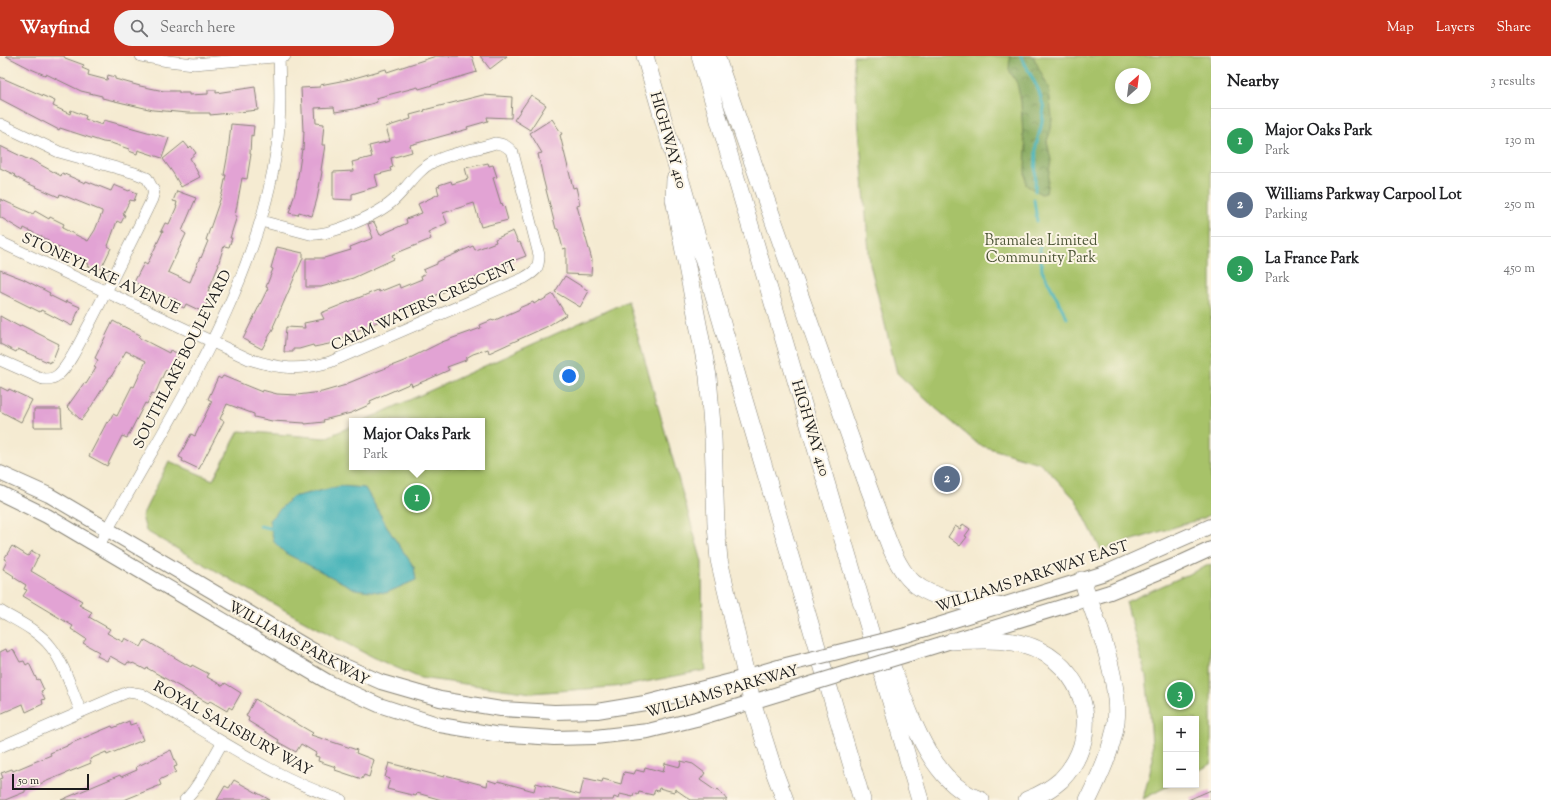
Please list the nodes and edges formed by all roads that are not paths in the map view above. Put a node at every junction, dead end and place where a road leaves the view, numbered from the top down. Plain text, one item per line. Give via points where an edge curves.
1 (141, 56) edge
2 (281, 56) edge
3 (645, 56) edge
4 (700, 56) edge
5 (716, 56) edge
6 (0, 124) edge
7 (676, 161) junction
8 (261, 221) junction
9 (0, 242) edge
10 (106, 291) junction
11 (212, 341) junction
12 (0, 360) edge
13 (0, 473) edge
14 (0, 493) edge
15 (1211, 526) edge
16 (108, 529) junction
17 (98, 546) junction
18 (1211, 549) edge
19 (1082, 580) junction
20 (1089, 598) junction
21 (997, 606) junction
22 (0, 611) edge
23 (866, 612) junction
24 (906, 634) joint
25 (952, 641) junction
26 (746, 677) junction
27 (752, 701) junction
28 (81, 712) junction
29 (222, 742) junction
30 (0, 747) edge
31 (184, 800) edge
32 (341, 800) edge
33 (785, 800) edge
34 (862, 800) edge
35 (920, 800) edge
36 (982, 800) edge
37 (1027, 800) edge
38 (1088, 800) edge

1 - 2 street via 194,64
2 - 8 street, SOUTHLAKE BOULEVARD via 277,146
3 - 7 highway, HIGHWAY 410
4 - 23 highway, HIGHWAY 410
5 - 21 highway via 861,468 894,553 906,575 929,593
6 - 10 street via 59,152 135,173 147,178 152,185 152,199
7 - 26 highway via 674,199 708,376 719,560
7 - 34 highway, HIGHWAY 410
8 - 11 street, SOUTHLAKE BOULEVARD via 246,267
8 - 11 street, CALM WATERS CRESCENT via 318,235 336,230 383,209 433,162 495,143 505,145 513,153 539,255 539,265 534,272 524,278 314,367 282,368 266,364 249,359
9 - 10 street, STONEYLAKE AVENUE
10 - 11 street, STONEYLAKE AVENUE
10 - 12 street via 75,350 56,376 43,379
11 - 16 street, SOUTHLAKE BOULEVARD
13 - 16 main road, WILLIAMS PARKWAY via 49,495
14 - 17 main road, WILLIAMS PARKWAY via 47,516
15 - 19 main road, WILLIAMS PARKWAY EAST via 1126,564
16 - 17 street, SOUTHLAKE BOULEVARD
16 - 26 main road, WILLIAMS PARKWAY via 324,657 381,682 440,699 501,709 597,711 645,703
17 - 27 main road, WILLIAMS PARKWAY via 328,682 379,705 440,725 494,734 554,738 594,737 648,731
18 - 20 main road via 1160,572
19 - 20 highway
19 - 21 main road, WILLIAMS PARKWAY EAST
20 - 25 main road
20 - 38 highway via 1112,676 1116,722 1108,757
21 - 24 main road, WILLIAMS PARKWAY EAST
22 - 28 street via 36,633 50,646 59,659
23 - 35 highway, HIGHWAY 410
23 - 36 highway via 878,630 933,761 955,786
24 - 26 main road, WILLIAMS PARKWAY, bridge
25 - 27 main road, WILLIAMS PARKWAY, bridge
25 - 37 highway via 999,640 1031,647 1052,658 1071,676 1076,685 1085,718 1083,744 1079,754 1061,779 1042,794
26 - 27 highway
27 - 33 highway
28 - 29 street, ROYAL SALISBURY WAY via 128,692 141,694
28 - 30 street, ROYAL SALISBURY WAY
29 - 31 street
29 - 32 street, ROYAL SALISBURY WAY via 293,780

